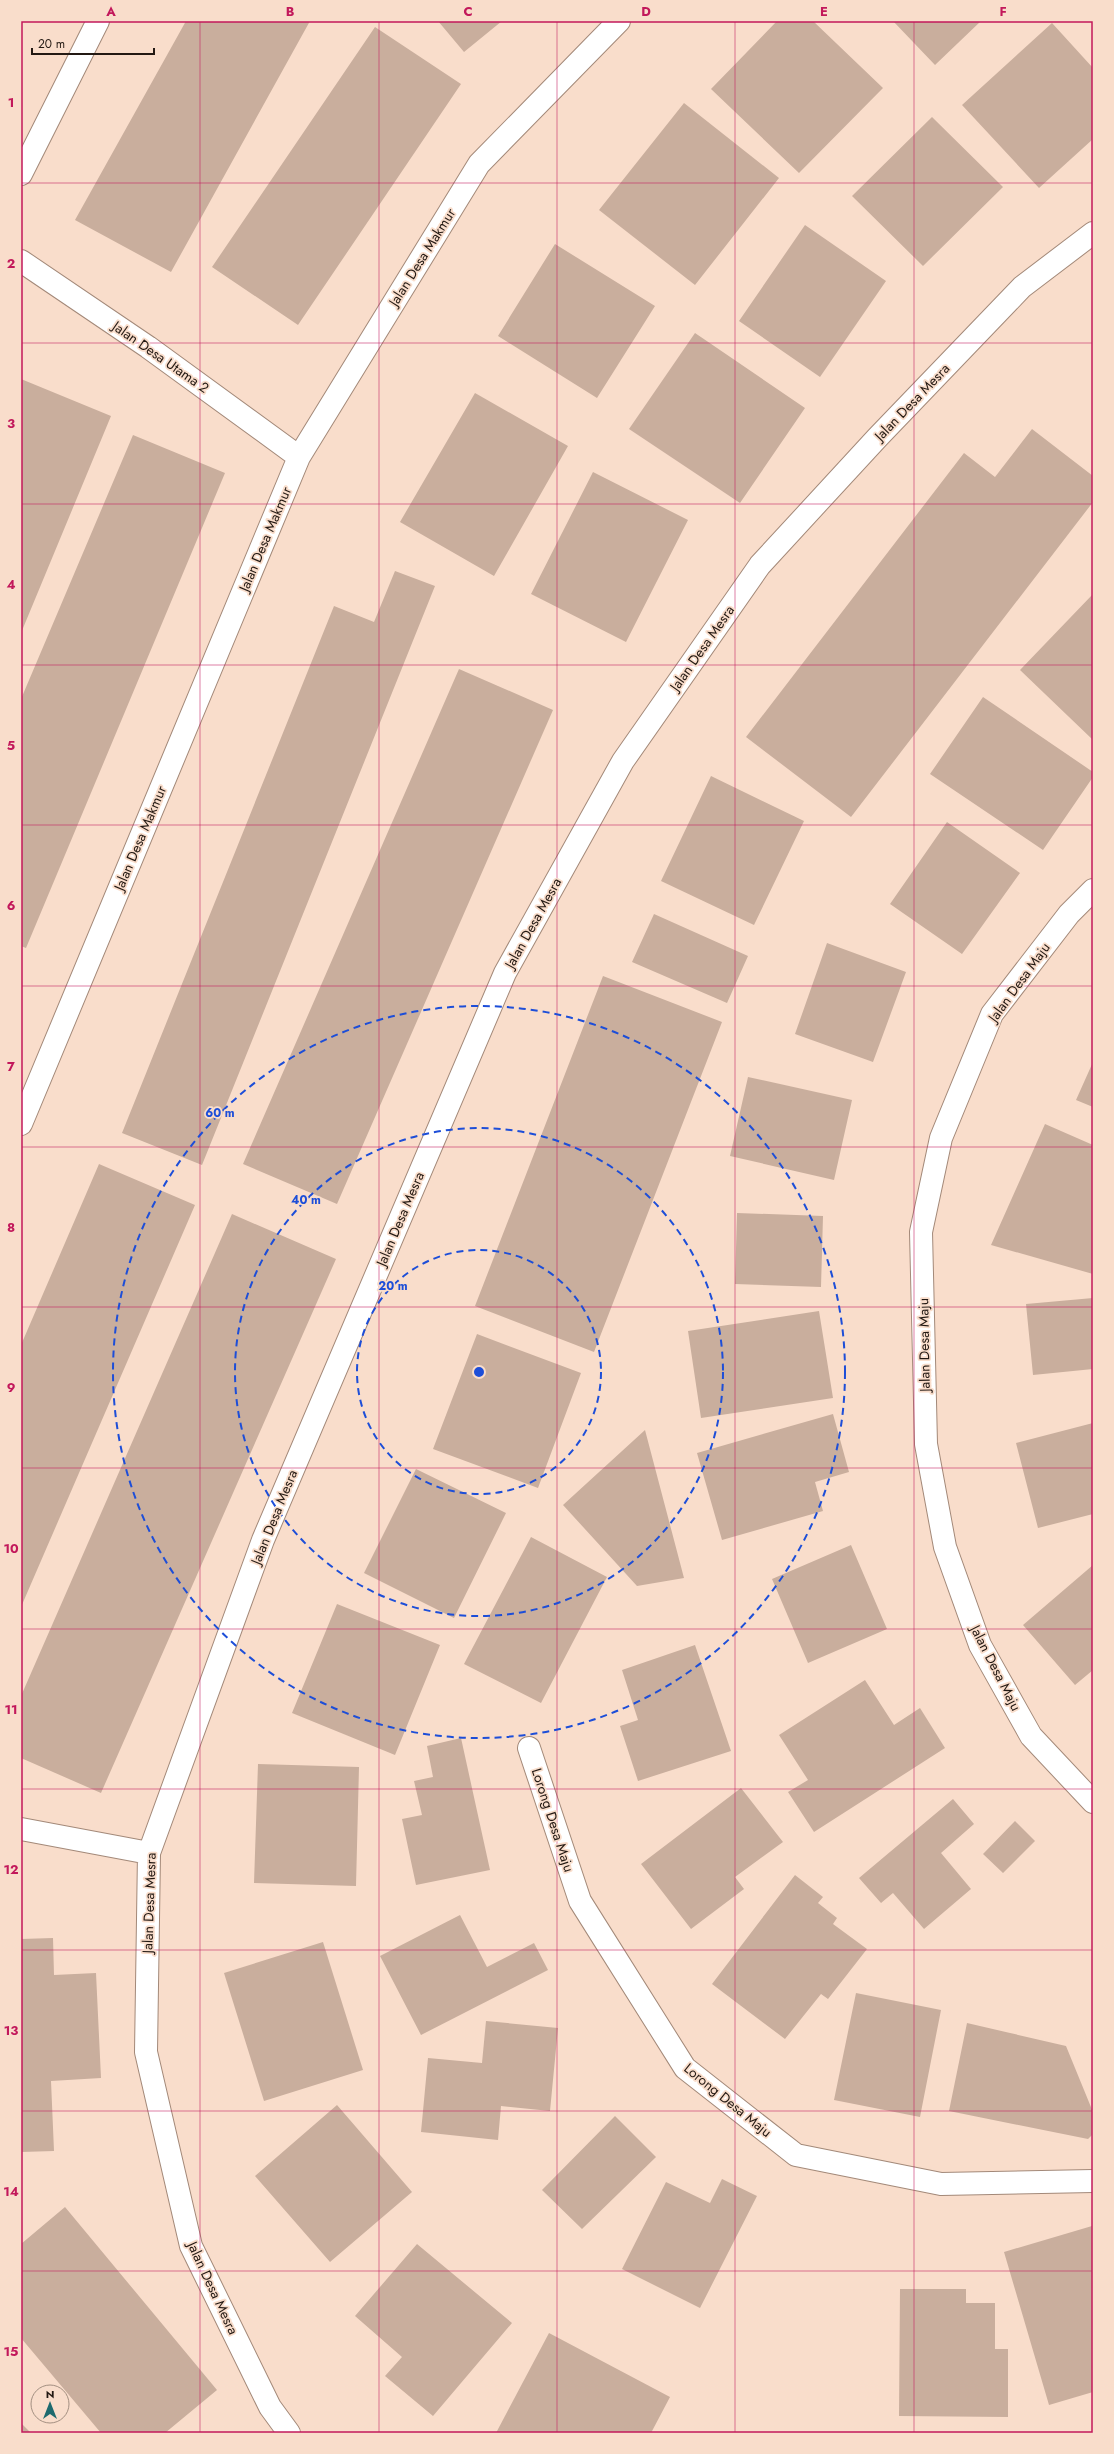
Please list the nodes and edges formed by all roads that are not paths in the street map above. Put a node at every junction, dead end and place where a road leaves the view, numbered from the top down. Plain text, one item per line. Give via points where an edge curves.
1 (98, 21) edge
2 (619, 21) edge
3 (21, 174) edge
4 (1093, 233) edge
5 (21, 261) edge
6 (299, 457) junction
7 (1093, 890) edge
8 (21, 1124) edge
9 (530, 1748) dead end
10 (1093, 1802) edge
11 (21, 1829) edge
12 (149, 1853) junction
13 (1093, 2181) edge
14 (289, 2433) edge

1 - 3 street
2 - 6 street, Jalan Desa Makmur via 479,164
4 - 12 street, Jalan Desa Mesra via 1022,287 760,565 623,761 505,973 263,1540
5 - 6 street, Jalan Desa Utama 2 via 148,346
6 - 8 street, Jalan Desa Makmur
7 - 10 street, Jalan Desa Maju via 1069,914 992,1014 941,1138 921,1232 926,1444 945,1547 980,1645 1031,1736
9 - 13 street, Lorong Desa Maju via 580,1901 684,2068 796,2155 941,2184
11 - 12 street
12 - 14 street, Jalan Desa Mesra via 146,2052 191,2246 270,2407

